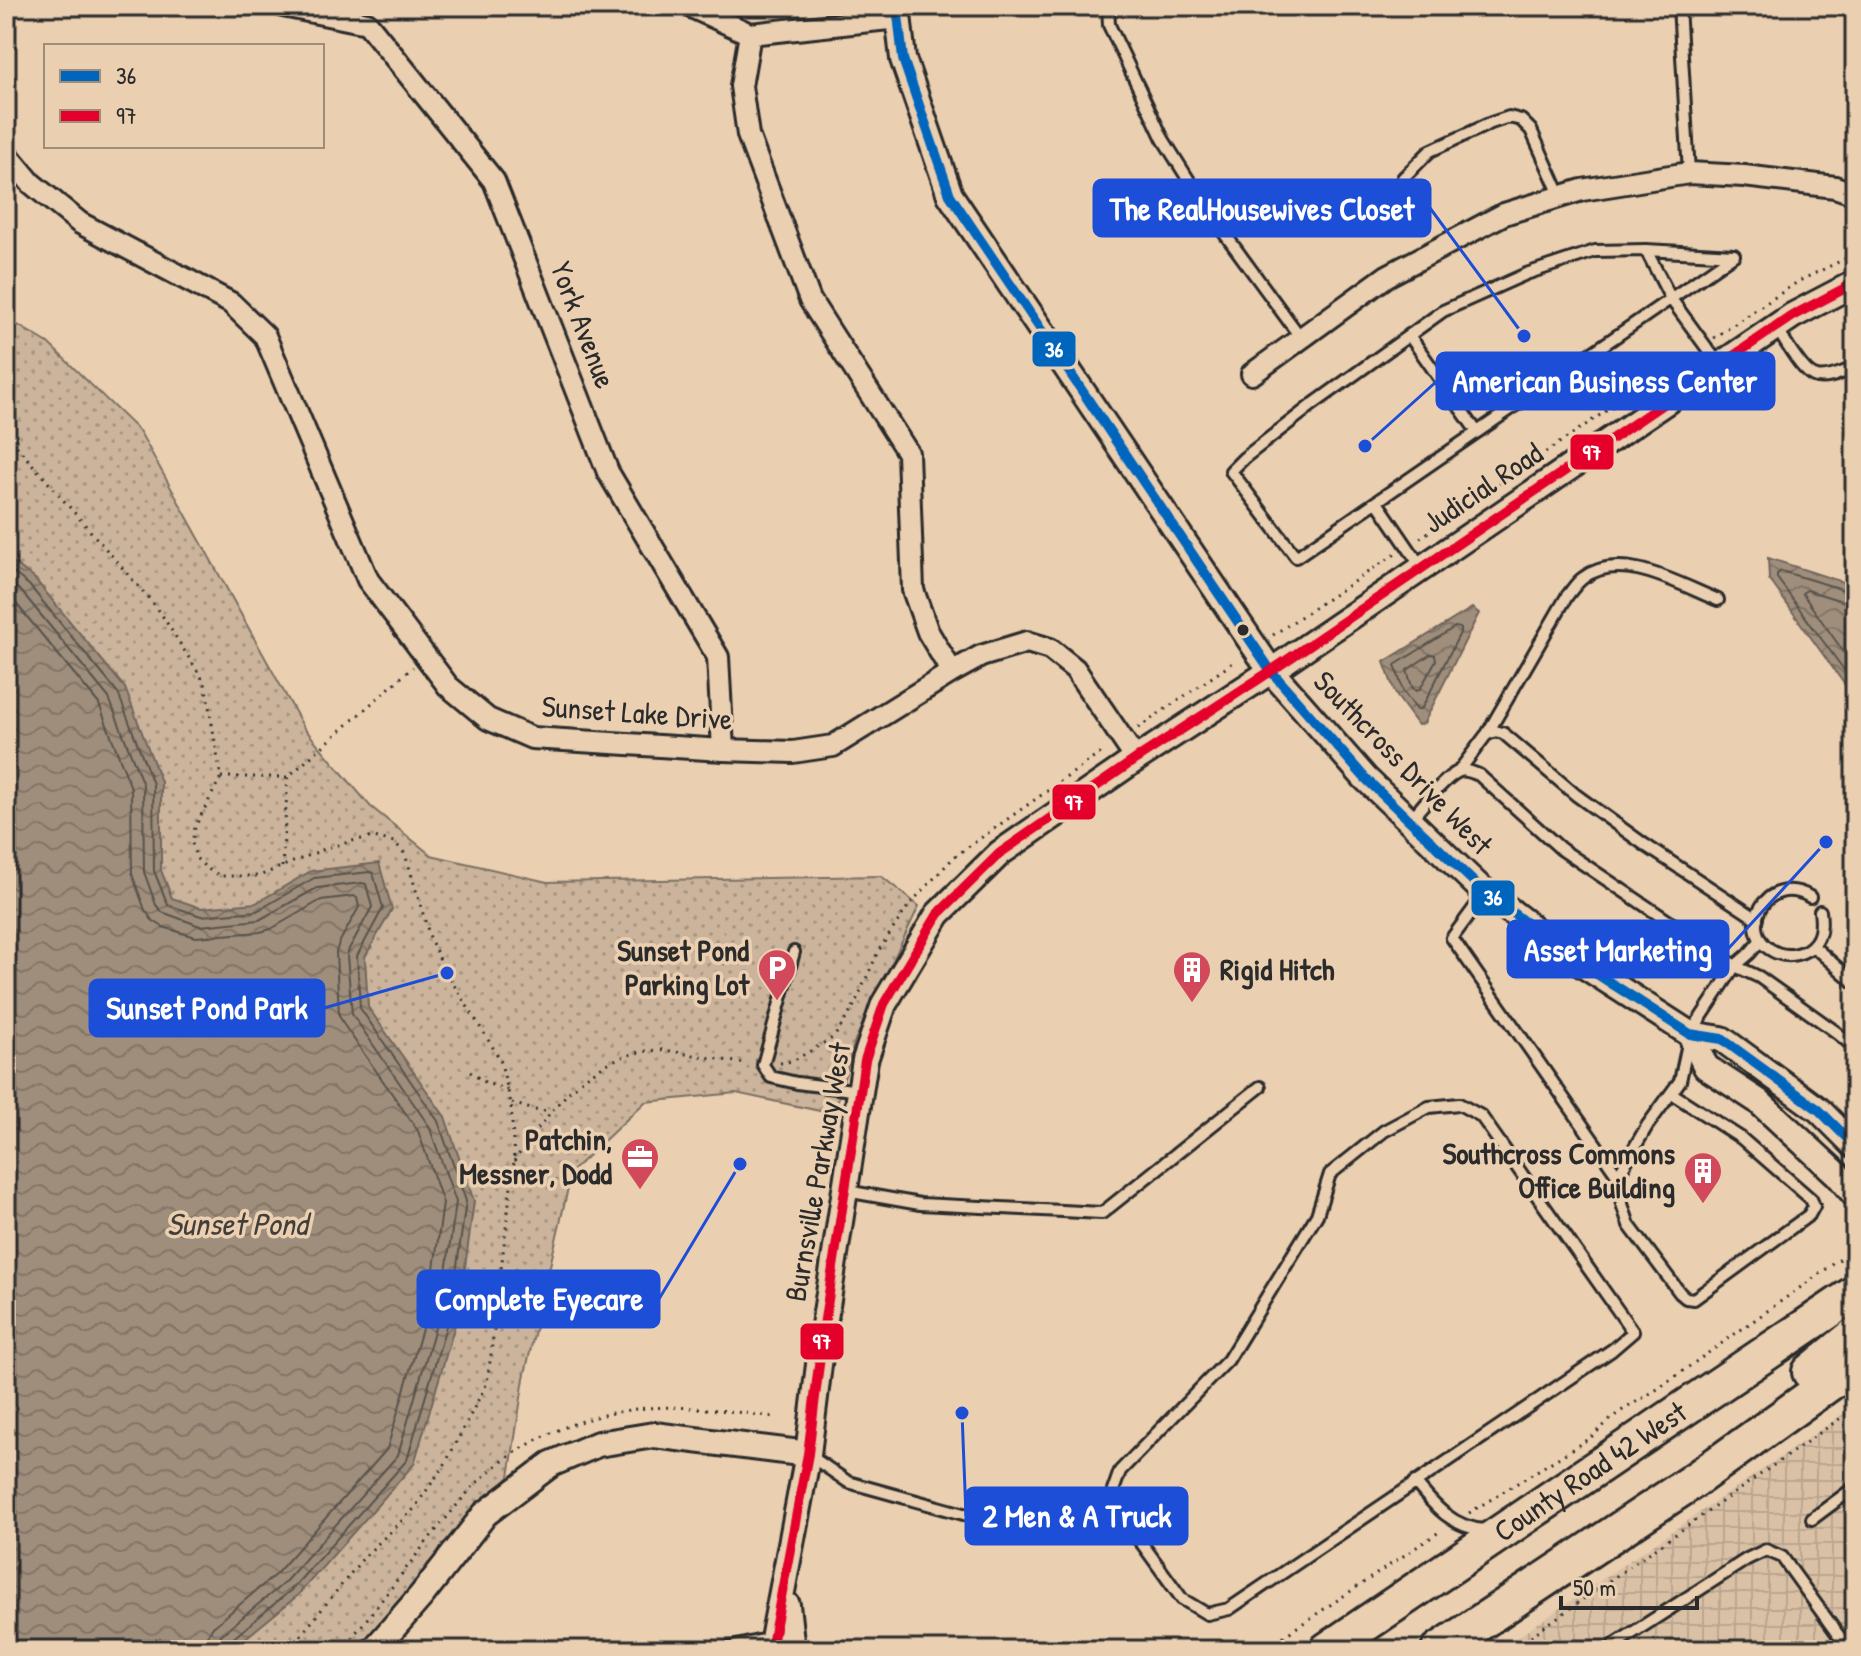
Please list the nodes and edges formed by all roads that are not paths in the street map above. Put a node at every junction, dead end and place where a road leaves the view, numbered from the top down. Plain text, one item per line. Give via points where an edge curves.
1 (283, 6) edge
2 (689, 6) edge
3 (1108, 6) edge
4 (1679, 6) edge
5 (897, 12) edge
6 (750, 34) junction
7 (6, 153) edge
8 (1689, 173) junction
9 (1403, 178) dead end
10 (1855, 194) edge
11 (1561, 197) junction
12 (1646, 250) junction
13 (1855, 283) edge
14 (1671, 299) junction
15 (1776, 327) junction
16 (1409, 335) junction
17 (1301, 338) junction
18 (1720, 366) junction
19 (1855, 368) edge
20 (1252, 374) dead end
21 (1477, 432) junction
22 (1377, 502) junction
23 (1422, 568) junction
24 (1718, 600) dead end
25 (1271, 671) junction
26 (952, 672) junction
27 (1486, 735) junction
28 (723, 750) junction
29 (1136, 759) junction
30 (1459, 771) junction
31 (1410, 820) junction
32 (1486, 892) junction
33 (1810, 897) dead end
34 (1820, 911) dead end
35 (1757, 919) junction
36 (1760, 941) junction
37 (1813, 946) junction
38 (794, 952) dead end
39 (1735, 966) junction
40 (1855, 983) edge
41 (1690, 1034) junction
42 (1850, 1036) edge
43 (1855, 1048) edge
44 (1260, 1087) dead end
45 (860, 1091) junction
46 (1671, 1093) junction
47 (1855, 1146) edge
48 (1618, 1176) junction
49 (844, 1190) junction
50 (1855, 1195) edge
51 (1855, 1293) edge
52 (1855, 1335) edge
53 (1855, 1365) edge
54 (808, 1454) junction
55 (1696, 1479) junction
56 (1415, 1482) junction
57 (1855, 1487) edge
58 (1108, 1505) junction
59 (1812, 1519) dead end
60 (1503, 1531) junction
61 (779, 1646) edge
62 (374, 1650) edge
63 (719, 1650) edge
64 (1327, 1650) edge
65 (1439, 1650) edge
66 (1606, 1650) edge
67 (1849, 1650) edge

1 - 28 street, York Avenue via 367,23 494,181 608,472 718,657
2 - 6 street
3 - 17 lane via 1109,25 1163,139 1208,211
4 - 8 lane
5 - 6 street
5 - 25 street, Southcross Drive West via 903,59 950,195
6 - 26 street via 741,86 748,135 810,300 908,453 913,590 928,632
7 - 28 street, Sunset Lake Drive via 31,183 80,223 231,303 265,336 368,580 448,686 488,719 532,738
8 - 10 street via 1820,185
8 - 11 street
9 - 11 lane via 1430,151 1509,117 1531,130
11 - 17 street via 1504,214 1387,276
12 - 14 lane
12 - 14 lane via 1734,255
12 - 16 lane via 1595,251 1526,274 1443,311
13 - 15 street, Judicial Road
14 - 18 lane
14 - 21 lane
15 - 18 street, Judicial Road
15 - 19 lane via 1812,376
16 - 21 lane
16 - 22 lane via 1231,471 1296,557
17 - 20 street
18 - 23 street, Judicial Road
21 - 22 lane
22 - 23 lane
23 - 25 street, Judicial Road
24 - 27 lane via 1645,570 1616,566 1582,579
25 - 29 street, Burnsville Parkway West
25 - 31 street, Southcross Drive West via 1365,778
26 - 28 street, Sunset Lake Drive via 833,746 793,752
26 - 29 street, Sunset Lake Drive via 981,656 1027,642 1050,649 1075,669
27 - 30 lane
27 - 35 lane via 1503,733 1587,803
29 - 45 street, Burnsville Parkway West via 1000,853 938,914 884,1004
30 - 31 lane
30 - 39 lane via 1479,775 1561,849
31 - 32 street, Southcross Drive West
32 - 41 street, Southcross Drive West via 1566,954
32 - 48 lane via 1452,938
33 - 35 lane via 1780,891 1763,904
34 - 37 lane via 1822,926
35 - 36 lane
36 - 37 lane via 1782,955
36 - 39 lane
37 - 40 lane
38 - 45 lane via 763,1065 771,1077
39 - 41 lane
39 - 42 lane
41 - 46 lane via 1680,1081
41 - 47 street, Southcross Drive West via 1722,1039 1819,1110
41 - 50 street, Southcross Drive West via 1706,1067 1758,1101
42 - 43 lane
44 - 49 lane via 1102,1213 920,1204
45 - 49 street, Burnsville Parkway West
46 - 48 lane
46 - 48 lane via 1741,1138 1811,1199 1809,1215 1694,1299 1686,1298 1629,1225
49 - 54 street, Burnsville Parkway West
51 - 60 highway, County Road 42 West
52 - 55 highway
53 - 55 highway
54 - 58 lane via 848,1482 978,1518 1046,1520
54 - 61 street, Burnsville Parkway West via 784,1579
54 - 62 street via 654,1435 598,1444 551,1464 485,1514
55 - 65 highway
56 - 58 lane via 1229,1609 1207,1614 1182,1599
56 - 58 lane via 1633,1332 1481,1116 1459,1104 1429,1107 1384,1131 1330,1174 1317,1215 1228,1360 1120,1471
56 - 60 lane via 1454,1522
57 - 59 lane
60 - 64 highway, County Road 42 West
61 - 63 lane
66 - 67 lane via 1766,1550 1782,1557

